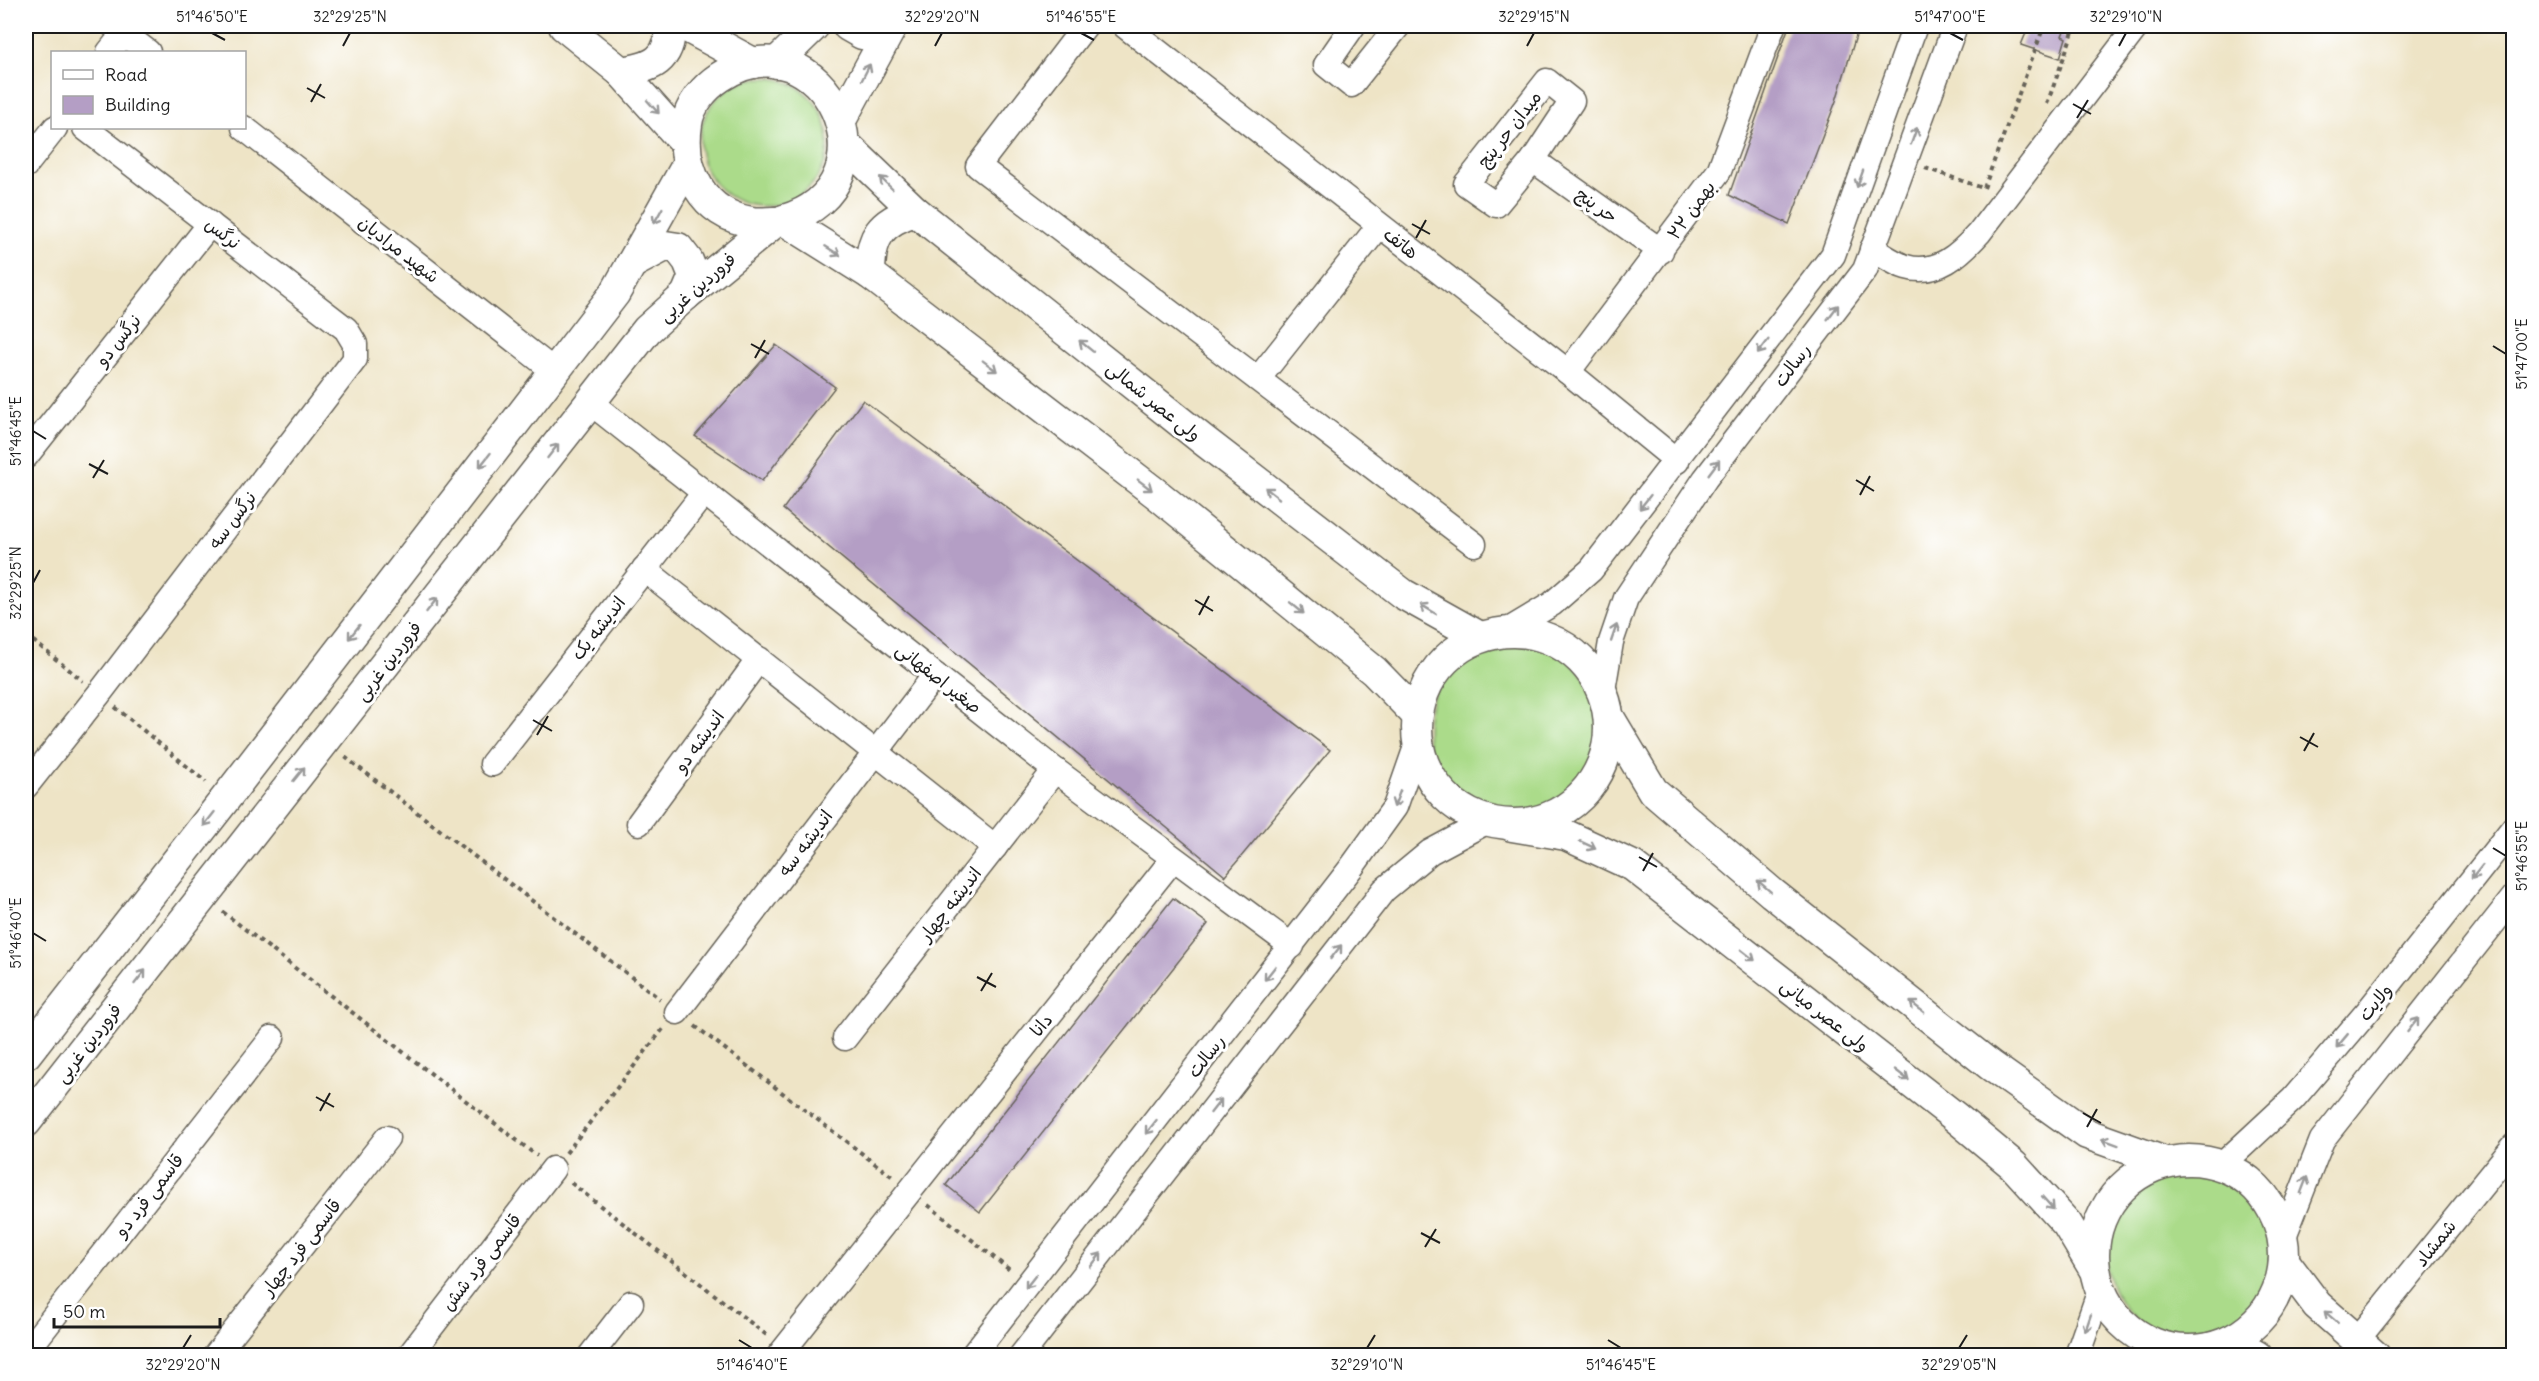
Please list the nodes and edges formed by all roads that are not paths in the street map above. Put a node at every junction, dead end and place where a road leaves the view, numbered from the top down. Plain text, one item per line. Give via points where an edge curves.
1 (564, 26) edge
2 (670, 26) edge
3 (685, 26) edge
4 (814, 26) edge
5 (848, 26) edge
6 (1085, 26) edge
7 (1125, 26) edge
8 (1353, 26) edge
9 (1398, 26) edge
10 (1773, 26) edge
11 (1915, 26) edge
12 (1955, 26) edge
13 (2137, 26) edge
14 (119, 29) edge
15 (888, 31) edge
16 (109, 51) edge
17 (147, 51) edge
18 (765, 63) junction
19 (621, 72) junction
20 (54, 129) edge
21 (86, 129) edge
22 (245, 129) edge
23 (843, 131) junction
24 (686, 154) junction
25 (1533, 159) junction
26 (26, 165) edge
27 (915, 211) junction
28 (779, 221) junction
29 (210, 224) junction
30 (1379, 226) junction
31 (1872, 249) junction
32 (1661, 251) junction
33 (631, 264) junction
34 (870, 274) junction
35 (686, 295) junction
36 (355, 344) joint
37 (554, 371) junction
38 (1568, 372) junction
39 (1258, 379) junction
40 (591, 403) junction
41 (26, 456) edge
42 (1677, 461) junction
43 (704, 493) junction
44 (1474, 544) dead end
45 (644, 569) junction
46 (1493, 634) junction
47 (759, 659) junction
48 (935, 675) junction
49 (1603, 690) junction
50 (1610, 719) junction
51 (1417, 729) junction
52 (876, 752) junction
53 (492, 764) dead end
54 (1055, 770) junction
55 (26, 786) edge
56 (231, 792) junction
57 (270, 810) junction
58 (639, 823) dead end
59 (1499, 824) junction
60 (2514, 826) edge
61 (995, 846) junction
62 (1173, 859) junction
63 (2514, 897) edge
64 (1292, 946) junction
65 (676, 1012) road end
66 (272, 1038) dead end
67 (845, 1038) dead end
68 (26, 1054) edge
69 (26, 1122) edge
70 (387, 1138) dead end
71 (2514, 1146) edge
72 (2165, 1162) junction
73 (2222, 1165) junction
74 (553, 1169) road end
75 (2283, 1250) junction
76 (2097, 1280) junction
77 (631, 1303) dead end
78 (2209, 1348) edge
79 (2366, 1348) edge
80 (26, 1352) edge
81 (782, 1352) edge
82 (214, 1356) edge
83 (409, 1356) edge
84 (590, 1356) edge
85 (972, 1356) edge
86 (1021, 1356) edge
87 (2077, 1356) edge
88 (2257, 1356) edge

1 - 19 main road
2 - 19 main road via 670,43 659,60 642,69
3 - 18 main road
4 - 18 main road
5 - 15 main road via 862,34
6 - 39 street via 978,166
7 - 30 street, هاتف
8 - 9 street via 1326,65 1351,85
10 - 32 street, ۲۲ بهمن via 1719,171
11 -> 42 street, رسالت via 1833,255
31 -> 12 street, رسالت
13 - 31 street via 1961,253 1933,269 1906,267
14 - 16 street
14 - 17 street
23 -> 15 main road
18 - 23 main road via 798,69 817,82 832,99
18 - 24 main road via 731,69 697,99 687,120
19 -> 24 main road
20 - 26 street
21 - 29 street, نرگس
22 - 37 street, شهید مرادیان
27 -> 23 main road, ولی عصر شمالی
23 - 28 main road via 841,165 831,186 797,216
24 - 28 main road via 696,186 711,203 730,216 752,222
24 -> 33 main road
25 - 25 street, میدان حر پنج via 1572,100 1547,81 1466,184 1496,205
25 - 32 street, حر پنج
27 - 34 main road via 895,217 878,232 870,252
46 -> 27 main road, ولی عصر شمالی via 1403,594
28 -> 34 main road
28 - 35 main road, فروردین غربی
29 - 36 street, نرگس via 346,329
29 - 41 street, نرگس دو
30 - 38 street, هاتف
30 - 39 street
49 -> 31 street, رسالت via 1611,642 1626,598 1705,479 1865,270
32 - 38 street, ۲۲ بهمن
33 - 35 main road via 665,246 678,248 694,276
33 - 37 main road via 615,293
34 -> 51 main road via 1158,495 1374,671
35 - 40 main road, فروردین غربی via 647,330
36 - 55 street, نرگس سه via 355,359
37 -> 56 main road
38 - 42 street, هاتف
39 - 44 street
40 - 43 street, صغیر اصفهانی
57 -> 40 main road, فروردین غربی
42 -> 46 street, رسالت via 1591,570 1552,604
43 - 45 street, اندیشه یک
43 - 48 street, صغیر اصفهانی
45 - 47 street
45 - 53 street, اندیشه یک
46 - 49 main road via 1537,634 1564,645 1587,665
46 - 51 main road via 1450,655 1428,682
47 - 52 street
47 - 58 street, اندیشه دو
48 - 52 street, اندیشه سه
48 - 54 street, صغیر اصفهانی
49 - 50 main road
50 - 59 main road via 1607,752 1594,781 1572,805 1544,820
72 -> 50 main road via 2087,1134 1990,1065 1772,893 1653,791
51 - 59 main road via 1425,770 1440,793 1461,810
51 -> 64 street, رسالت via 1395,807
52 - 61 street
52 - 65 street, اندیشه سه
54 - 61 street, اندیشه چهار
54 - 62 street, صغیر اصفهانی
56 - 57 main road
56 -> 68 main road
69 -> 57 main road, فروردین غربی
59 -> 76 main road, ولی عصر میانی via 1566,835 1633,866 2013,1165 2067,1224
86 -> 59 street via 1384,890 1430,852
60 -> 73 street, ولایت via 2294,1099
61 - 67 street, اندیشه چهار
62 - 64 street, صغیر اصفهانی
62 - 81 street, دانا
75 -> 63 street via 2322,1140
64 -> 85 street, رسالت
66 - 80 street, قاسمی فرد دو
70 - 82 street, قاسمی فرد چهار
71 - 79 street, شمشاد
72 - 73 main road via 2194,1159
72 - 76 main road via 2139,1173 2118,1191 2102,1214 2094,1241
73 - 75 main road via 2240,1173 2269,1202 2278,1220
74 - 83 street, قاسمی فرد شش
75 - 78 main road via 2279,1286 2268,1308 2251,1327
79 -> 75 main road via 2317,1305
76 - 78 main road via 2119,1321 2133,1333 2166,1348
76 -> 87 street
77 - 84 street
78 - 88 main road

